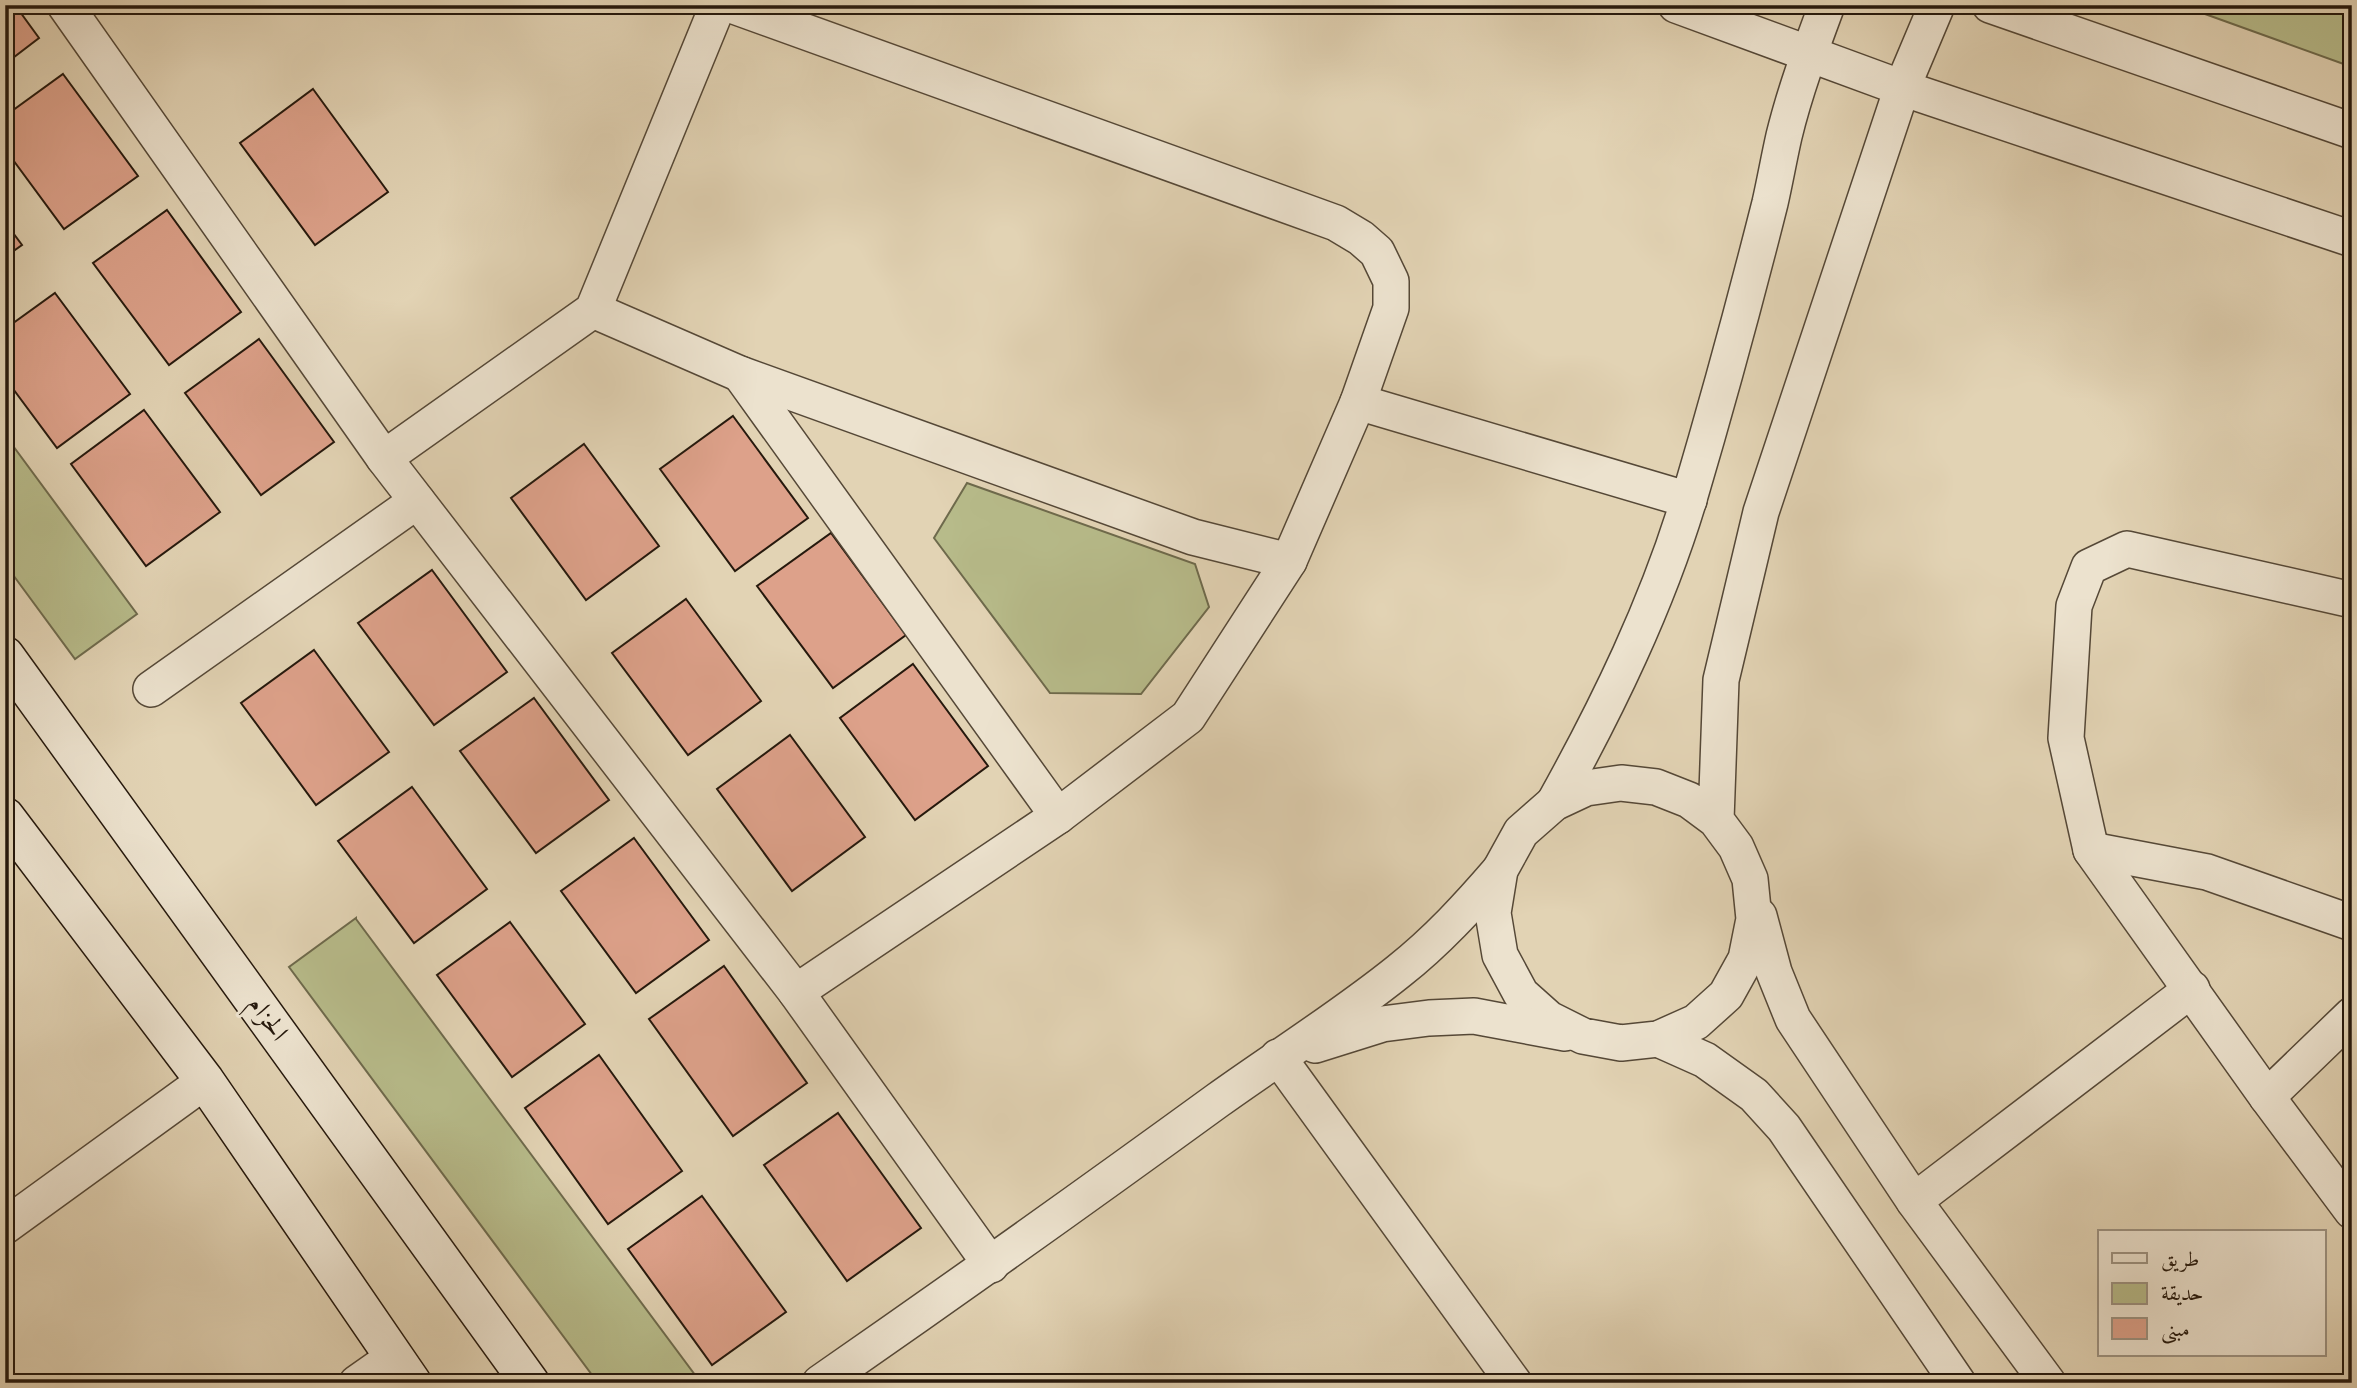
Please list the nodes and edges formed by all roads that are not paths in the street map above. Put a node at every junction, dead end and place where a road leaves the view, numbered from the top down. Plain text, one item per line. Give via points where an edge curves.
1 (65, 5) edge
2 (718, 5) edge
3 (731, 5) edge
4 (1676, 5) edge
5 (1827, 5) edge
6 (1937, 5) edge
7 (1990, 5) edge
8 (1808, 54) junction
9 (1902, 88) junction
10 (2352, 131) edge
11 (2352, 239) edge
12 (593, 310) junction
13 (740, 374) junction
14 (1358, 402) junction
15 (384, 458) junction
16 (1689, 500) junction
17 (417, 501) junction
18 (1289, 561) junction
19 (2352, 600) edge
20 (5, 656) edge
21 (151, 689) dead end
22 (1554, 803) junction
23 (1058, 816) junction
24 (1716, 820) junction
25 (8, 827) edge
26 (2091, 850) junction
27 (1500, 870) junction
28 (1750, 879) junction
29 (2352, 923) edge
30 (2192, 989) junction
31 (796, 992) junction
32 (2352, 1015) edge
33 (1583, 1037) junction
34 (1658, 1039) junction
35 (1278, 1057) junction
36 (205, 1081) junction
37 (2267, 1097) junction
38 (1914, 1201) junction
39 (2352, 1211) edge
40 (5, 1226) edge
41 (991, 1265) junction
42 (403, 1370) edge
43 (357, 1383) edge
44 (530, 1383) edge
45 (820, 1383) edge
46 (1514, 1383) edge
47 (1958, 1383) edge
48 (2048, 1383) edge

1 - 15 street
2 - 12 street
3 - 14 street via 1336,223 1362,238 1377,252 1391,281 1391,308
4 - 8 street
5 - 8 street
6 - 9 street
7 - 10 street
8 - 9 street
8 - 16 street
9 - 11 street
9 - 24 street via 1761,512 1721,680
12 - 13 street
12 - 15 street
13 - 18 street via 1193,537
13 - 23 street
14 - 16 street
14 - 18 street
15 - 17 street
16 - 22 street via 1618,680
17 - 21 street
17 - 31 street
18 - 23 street via 1188,717
19 - 26 street via 2127,549 2089,567 2074,606 2066,738
20 - 44 main road, الحزام
22 - 24 street via 1586,788 1621,783 1656,787 1689,800
22 - 27 street via 1521,832
23 - 31 street
24 - 28 street via 1737,847
25 - 36 main road
26 - 29 street via 2207,872
26 - 30 street
27 - 33 street via 1493,913 1500,955 1521,994 1549,1019
27 - 35 street via 1460,915 1400,970
28 - 34 street via 1754,919 1746,959 1726,995 1696,1022
28 - 38 street via 1774,972 1793,1019
30 - 37 street
30 - 38 street
31 - 41 street
32 - 37 street
33 - 34 street via 1621,1043
33 - 35 street via 1474,1016 1429,1018 1382,1024
34 - 47 street via 1705,1060 1754,1094 1784,1128
35 - 41 street
35 - 46 street
36 - 40 street
36 - 42 main road
37 - 39 street
38 - 48 street
41 - 45 street
42 - 43 street

